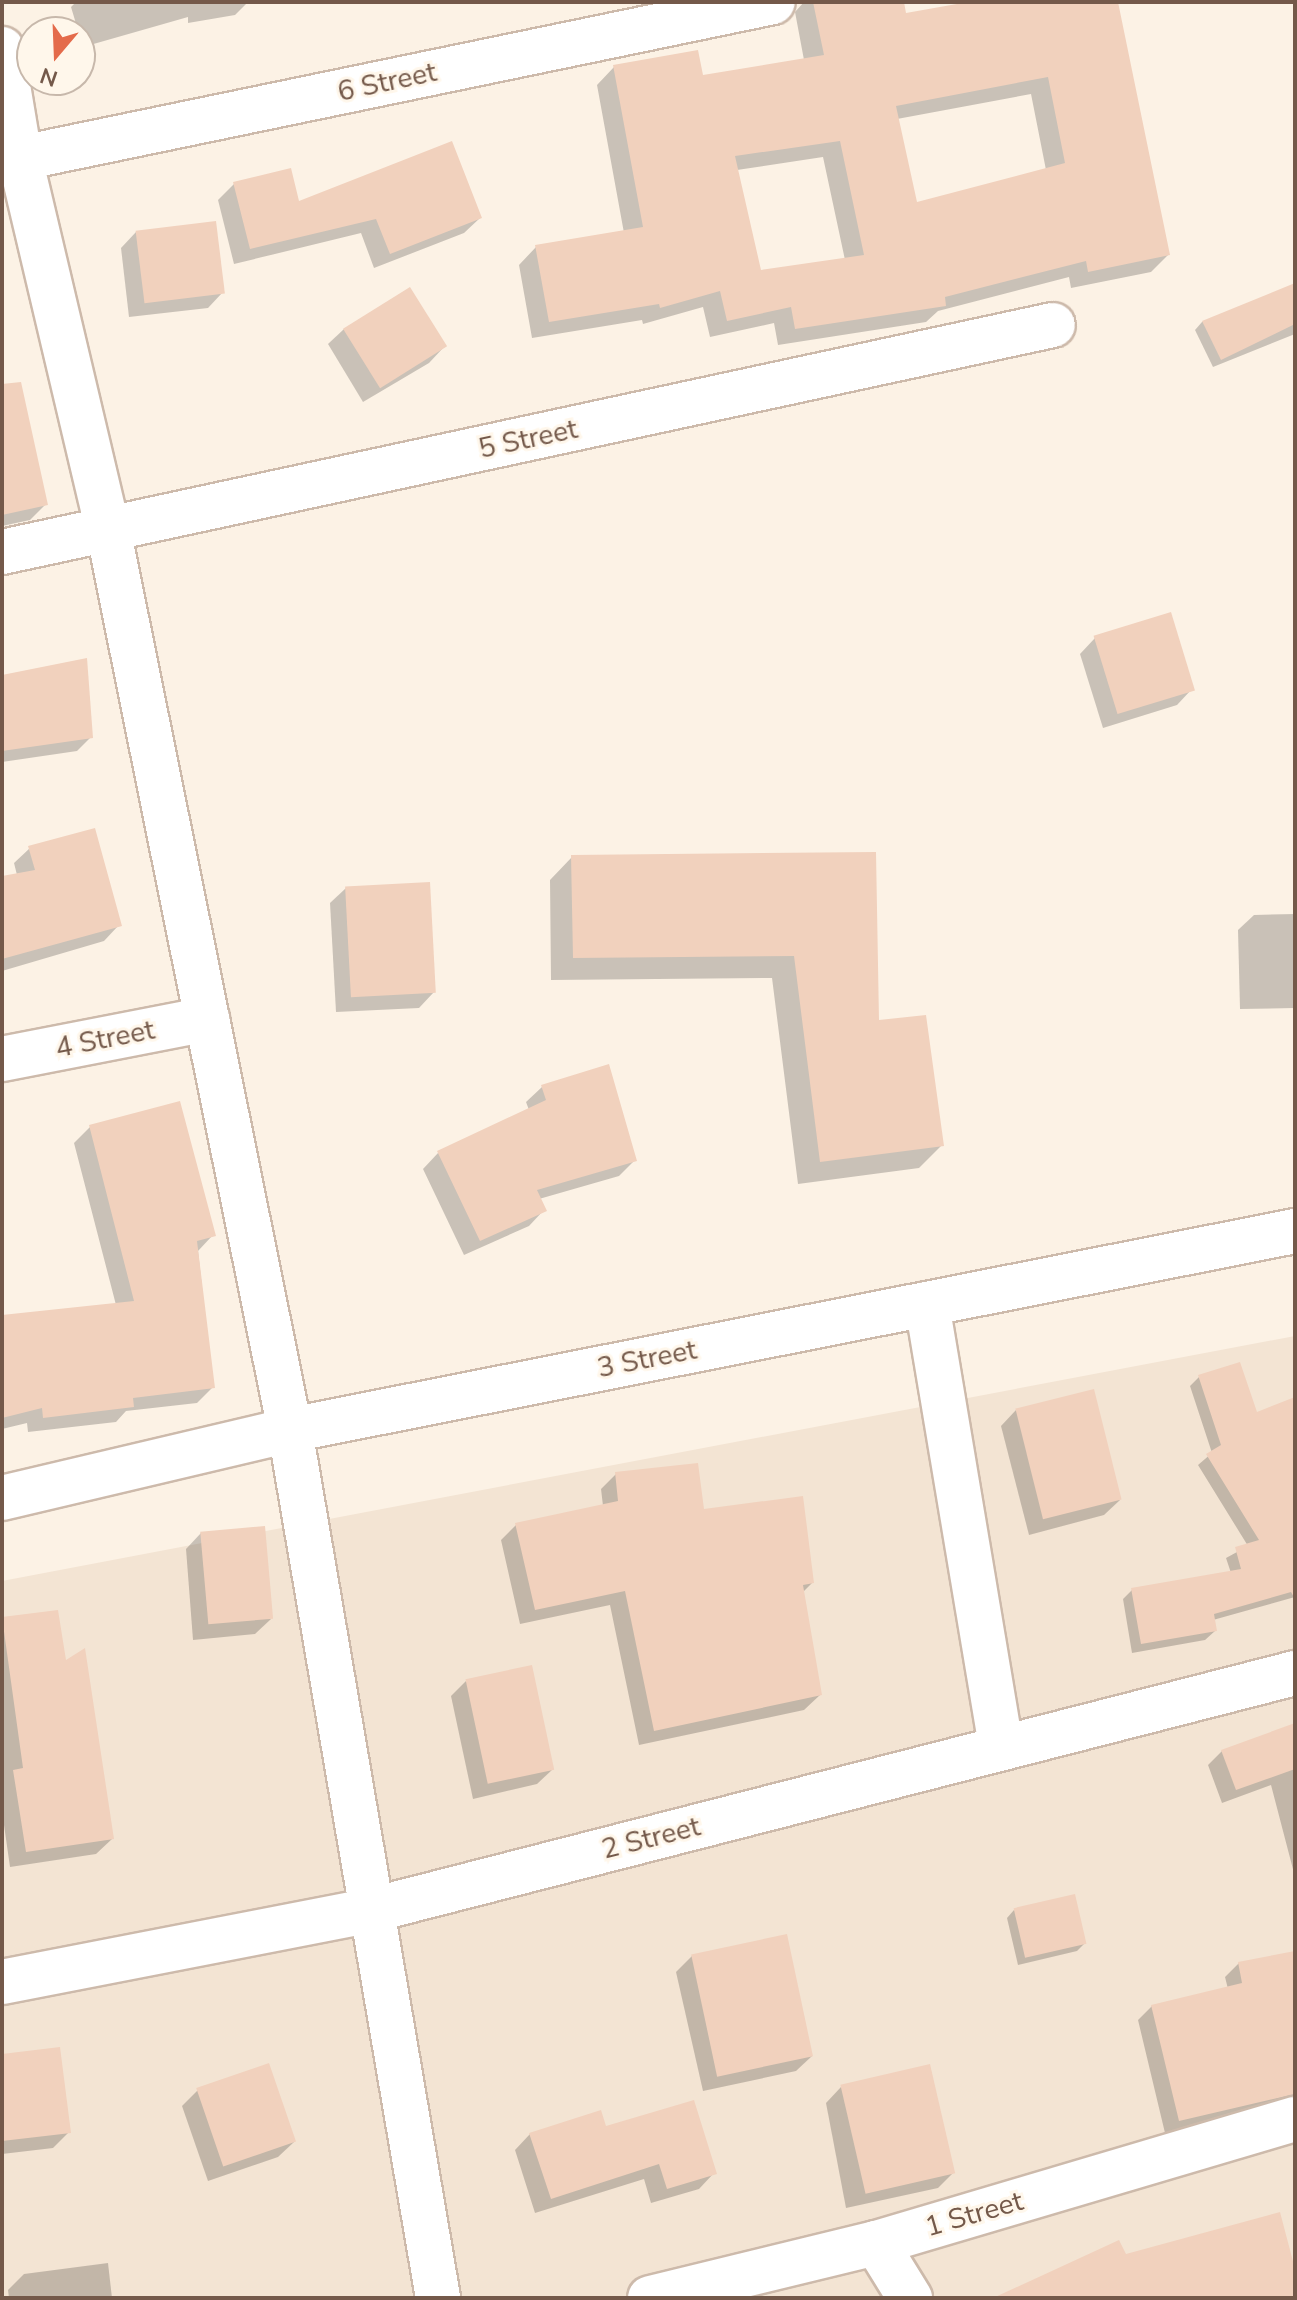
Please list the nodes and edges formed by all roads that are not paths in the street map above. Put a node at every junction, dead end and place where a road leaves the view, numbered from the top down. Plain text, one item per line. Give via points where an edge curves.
1 (773, 2) edge
2 (2, 49) edge
3 (11, 160) edge
4 (1053, 325) dead end
5 (108, 529) junction
6 (2, 552) edge
7 (207, 1019) junction
8 (2, 1059) edge
9 (1295, 1231) edge
10 (927, 1304) junction
11 (290, 1430) junction
12 (2, 1498) edge
13 (1295, 1673) edge
14 (1001, 1748) junction
15 (372, 1910) junction
16 (2, 1982) edge
17 (1295, 2119) edge
18 (876, 2243) junction
19 (438, 2298) edge
20 (650, 2298) edge
21 (910, 2298) edge

1 - 3 street, 6 Street
2 - 3 street
3 - 5 street
4 - 5 street, 5 Street
5 - 6 street, 5 Street
5 - 7 street
7 - 8 street, 4 Street
7 - 11 street
9 - 10 street, 3 Street
10 - 11 street, 3 Street
10 - 14 street
11 - 12 street, 3 Street
11 - 15 street
13 - 14 street, 2 Street
14 - 15 street, 2 Street
15 - 16 street, 2 Street
15 - 19 street
17 - 18 street, 1 Street
18 - 20 street, 1 Street
18 - 21 street

